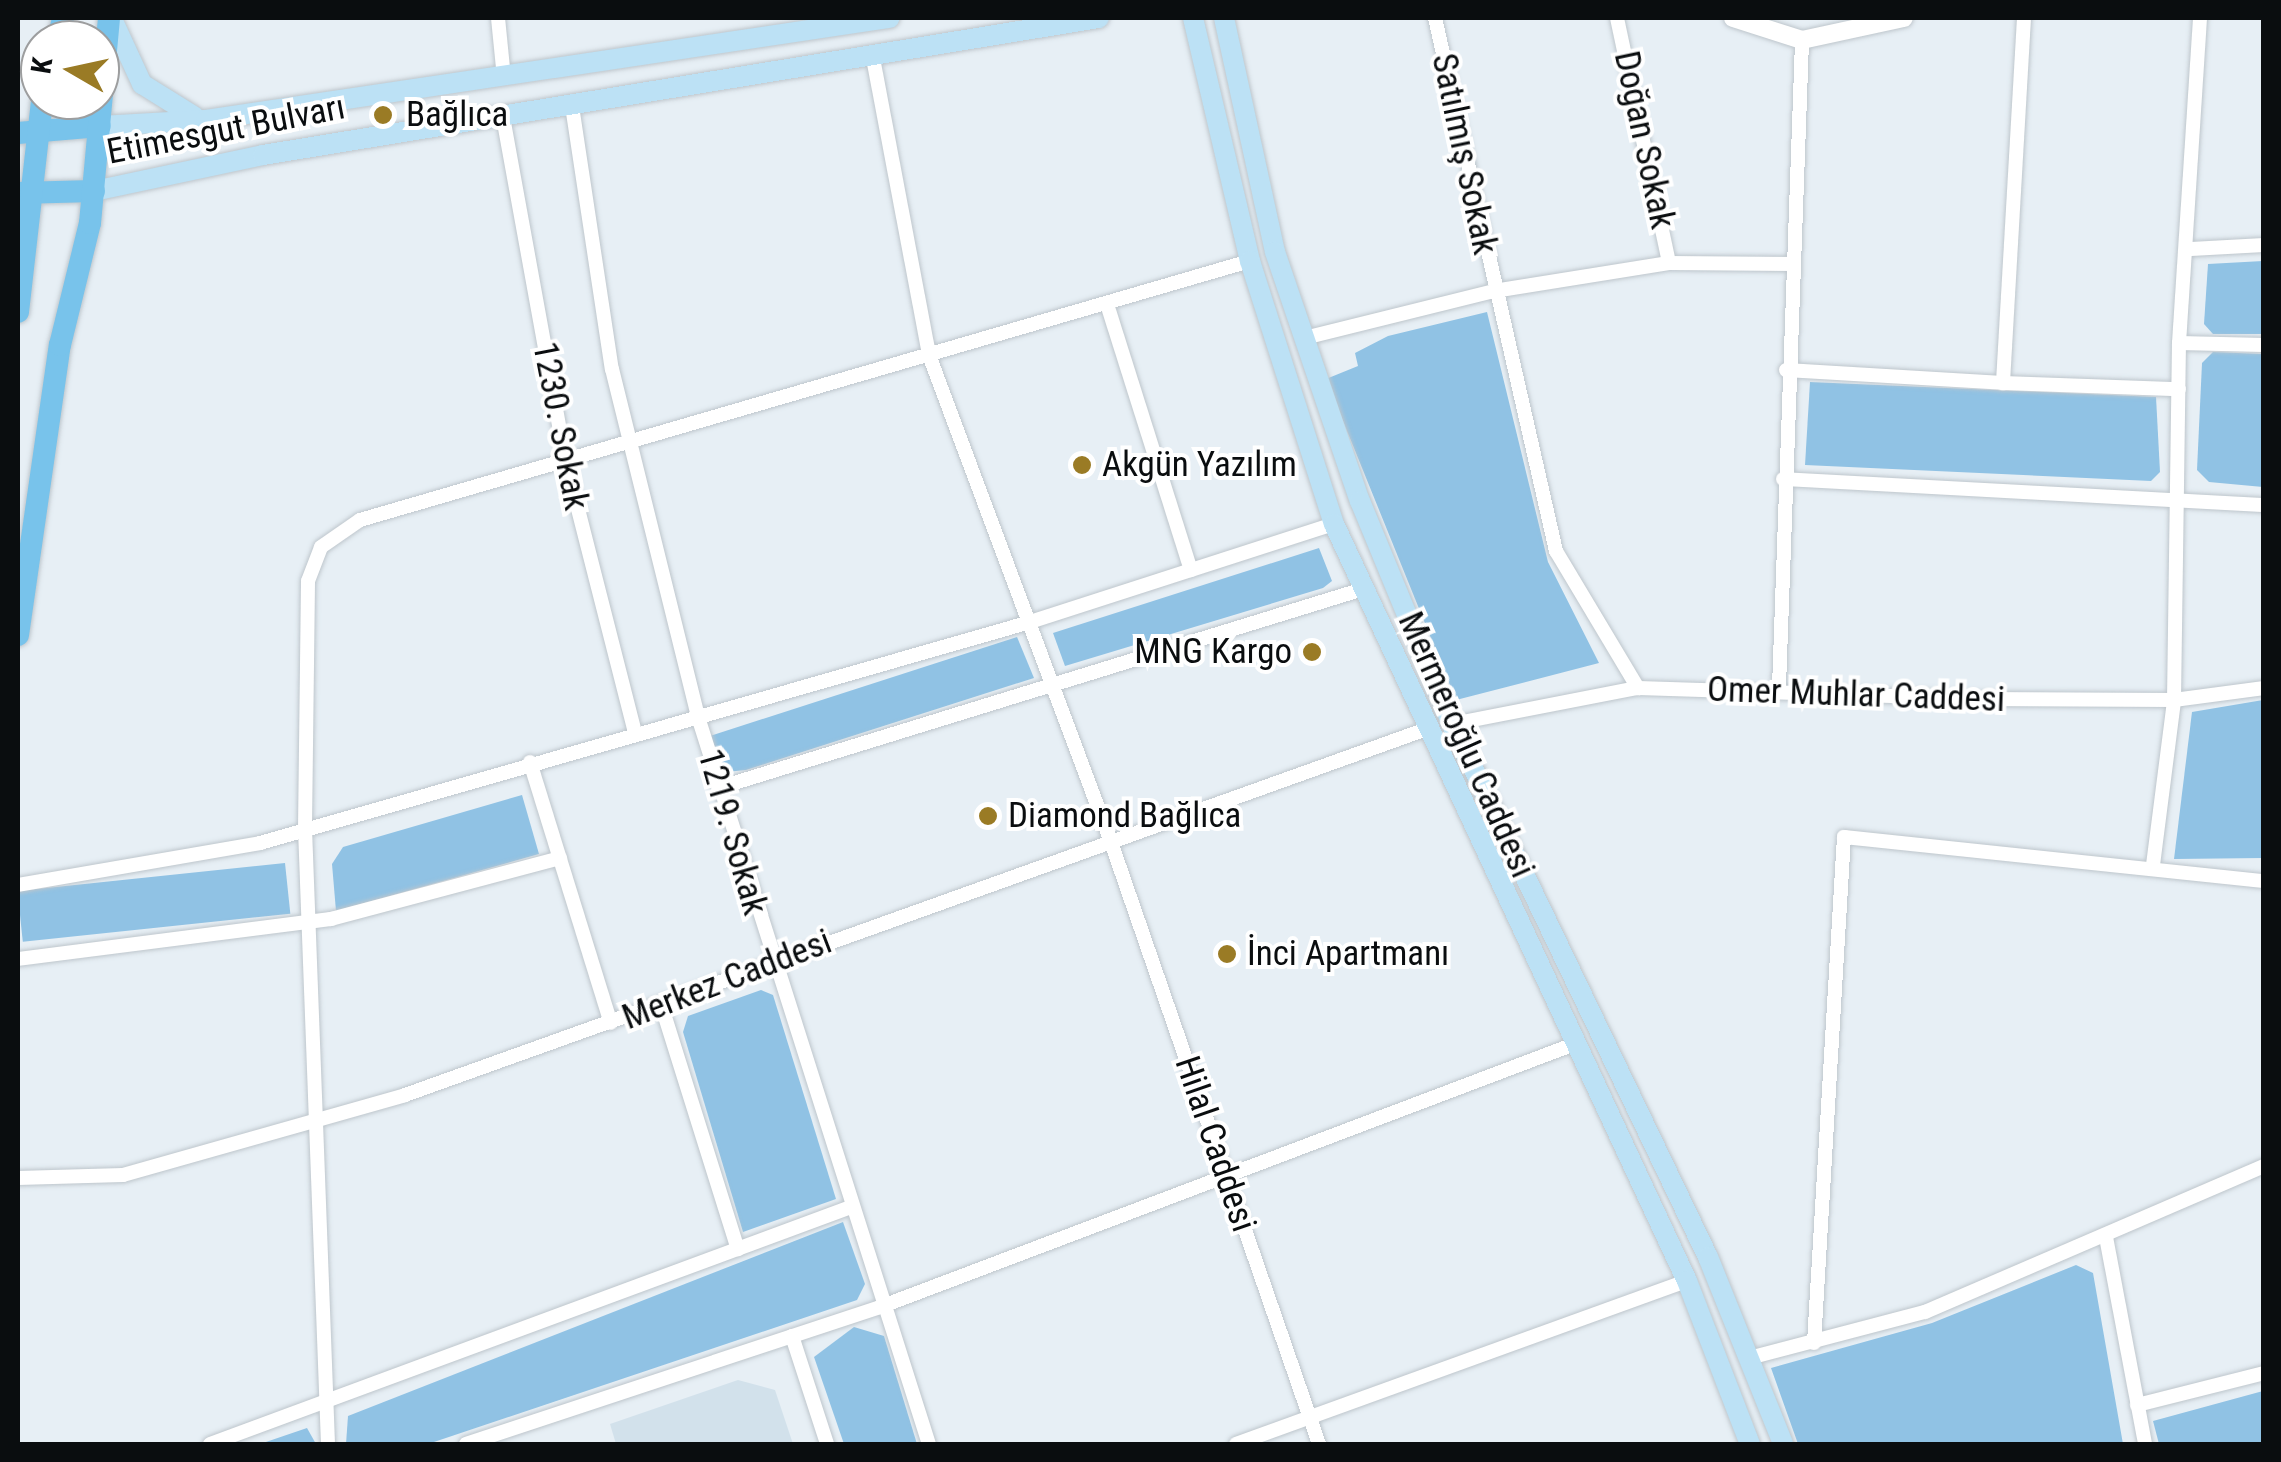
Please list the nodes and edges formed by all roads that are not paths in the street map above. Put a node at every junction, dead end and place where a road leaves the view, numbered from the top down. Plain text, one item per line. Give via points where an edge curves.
1 (110, 18) edge
2 (498, 18) edge
3 (889, 18) edge
4 (1099, 18) edge
5 (1193, 18) edge
6 (1224, 18) edge
7 (1435, 18) edge
8 (1617, 18) edge
9 (1904, 18) edge
10 (2024, 18) edge
11 (2200, 18) edge
12 (1745, 19) edge
13 (863, 20) edge
14 (1802, 40) junction
15 (873, 58) junction
16 (504, 78) junction
17 (572, 106) junction
18 (503, 116) junction
19 (206, 120) junction
20 (100, 126) junction
21 (26, 133) edge
22 (94, 191) junction
23 (24, 193) edge
24 (2264, 244) edge
25 (2191, 249) junction
26 (1250, 261) junction
27 (1669, 262) junction
28 (1793, 264) junction
29 (1494, 291) junction
30 (1107, 304) junction
31 (18, 312) edge
32 (1304, 338) junction
33 (2179, 343) junction
34 (2264, 345) edge
35 (929, 354) junction
36 (1786, 370) junction
37 (2003, 383) junction
38 (2180, 390) junction
39 (627, 441) junction
40 (565, 458) junction
41 (1783, 479) junction
42 (2176, 498) junction
43 (2264, 505) edge
44 (1334, 524) junction
45 (1191, 570) junction
46 (1360, 590) junction
47 (1030, 622) junction
48 (18, 635) edge
49 (1052, 684) junction
50 (1779, 687) junction
51 (1638, 688) junction
52 (2264, 688) edge
53 (2174, 700) junction
54 (700, 720) junction
55 (1452, 724) junction
56 (1424, 730) junction
57 (635, 732) junction
58 (530, 762) junction
59 (718, 788) junction
60 (305, 828) junction
61 (1111, 842) junction
62 (560, 858) junction
63 (2153, 865) junction
64 (2264, 881) edge
65 (18, 885) edge
66 (310, 922) junction
67 (18, 959) edge
68 (769, 962) junction
69 (661, 1004) junction
70 (612, 1023) junction
71 (1572, 1045) junction
72 (318, 1119) junction
73 (2264, 1166) edge
74 (1226, 1176) junction
75 (18, 1178) edge
76 (848, 1208) junction
77 (2106, 1237) junction
78 (738, 1249) junction
79 (1687, 1281) junction
80 (880, 1307) junction
81 (792, 1336) junction
82 (1814, 1343) junction
83 (1752, 1357) junction
84 (2264, 1373) edge
85 (326, 1405) junction
86 (2136, 1405) junction
87 (1309, 1417) junction
88 (210, 1444) edge
89 (328, 1444) edge
90 (466, 1444) edge
91 (827, 1444) edge
92 (929, 1444) edge
93 (1236, 1444) edge
94 (1319, 1444) edge
95 (1750, 1444) edge
96 (1783, 1444) edge
97 (2144, 1444) edge

1 - 19 main road via 142,84
1 - 20 main road
2 - 16 street
3 - 13 main road, Etimesgut Bulvarı
4 - 15 main road, Etimesgut Bulvarı
5 - 26 main road, Mermeroğlu Caddesi
6 - 32 main road, Mermeroğlu Caddesi via 1235,99
7 - 29 street, Satılmış Sokak
8 - 27 street, Doğan Sokak
9 - 14 street
10 - 37 street
11 - 25 street
12 - 14 street
13 - 16 main road, Etimesgut Bulvarı
14 - 28 street
15 - 17 main road, Etimesgut Bulvarı
15 - 35 street, Hilal Caddesi
16 - 19 main road, Etimesgut Bulvarı
17 - 18 main road, Etimesgut Bulvarı
17 - 39 street, 1219. Sokak
18 - 22 main road, Etimesgut Bulvarı
18 - 40 street, 1230. Sokak
19 - 20 main road, Etimesgut Bulvarı
20 - 21 main road, Etimesgut Bulvarı
20 - 22 main road
21 - 23 main road
22 - 23 main road, Etimesgut Bulvarı
22 - 48 main road via 60,345
23 - 31 main road
24 - 25 street
25 - 33 street
26 - 30 street
26 - 44 main road, Mermeroğlu Caddesi
27 - 28 street
27 - 29 street
28 - 36 street
29 - 32 street
29 - 51 street, Satılmış Sokak via 1556,551
30 - 35 street
30 - 45 street
32 - 55 main road, Mermeroğlu Caddesi
33 - 34 street
33 - 38 street
35 - 39 street
35 - 47 street, Hilal Caddesi
36 - 37 street
36 - 41 street
37 - 38 street
38 - 42 street
39 - 40 street
39 - 54 street, 1219. Sokak
40 - 57 street, 1230. Sokak
40 - 60 street via 360,520 321,547 308,581
41 - 42 street
41 - 50 street
42 - 43 street
42 - 53 street
44 - 45 street
44 - 46 main road, Mermeroğlu Caddesi
45 - 47 street
46 - 49 street
46 - 56 main road, Mermeroğlu Caddesi
47 - 49 street, Hilal Caddesi
47 - 54 street
49 - 59 street
49 - 61 street, Hilal Caddesi
50 - 51 street, Omer Muhlar Caddesi
50 - 53 street, Omer Muhlar Caddesi
51 - 55 street, Omer Muhlar Caddesi
52 - 53 street, Omer Muhlar Caddesi
53 - 63 street
54 - 57 street
54 - 59 street, 1219. Sokak
55 - 83 main road, Mermeroğlu Caddesi
56 - 61 street, Merkez Caddesi
56 - 71 main road, Mermeroğlu Caddesi
57 - 58 street
58 - 60 street
58 - 62 street
59 - 68 street, 1219. Sokak
60 - 65 street
60 - 66 street
61 - 68 street, Merkez Caddesi
61 - 74 street, Hilal Caddesi
62 - 66 street
62 - 70 street
63 - 64 street
63 - 82 street via 1844,837
66 - 67 street
66 - 72 street
68 - 69 street, Merkez Caddesi
68 - 76 street, 1219. Sokak
69 - 70 street, Merkez Caddesi
69 - 78 street
70 - 72 street, Merkez Caddesi
71 - 74 street
71 - 79 main road, Mermeroğlu Caddesi
72 - 75 street, Merkez Caddesi via 122,1175
72 - 85 street
73 - 77 street
74 - 80 street
74 - 87 street, Hilal Caddesi
76 - 78 street
76 - 80 street, 1219. Sokak
77 - 82 street via 1925,1312
77 - 86 street
78 - 85 street
79 - 87 street
79 - 95 main road, Mermeroğlu Caddesi
80 - 81 street
80 - 92 street, 1219. Sokak
81 - 90 street
81 - 91 street
82 - 83 street
83 - 96 main road, Mermeroğlu Caddesi
84 - 86 street
85 - 88 street
85 - 89 street
86 - 97 street
87 - 93 street
87 - 94 street, Hilal Caddesi

